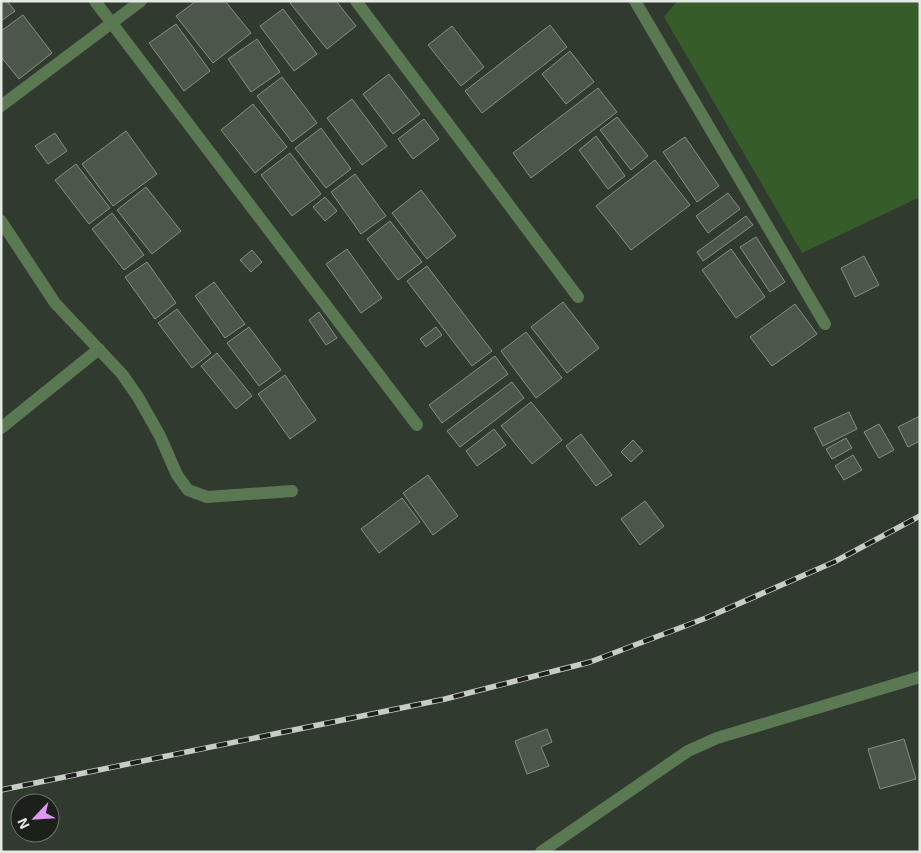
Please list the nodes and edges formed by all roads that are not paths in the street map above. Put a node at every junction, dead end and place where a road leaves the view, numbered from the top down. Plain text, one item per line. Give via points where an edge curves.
1 (95, 1) edge
2 (141, 1) edge
3 (356, 1) edge
4 (635, 1) edge
5 (112, 23) junction
6 (1, 106) edge
7 (1, 221) edge
8 (578, 297) dead end
9 (825, 324) dead end
10 (99, 349) junction
11 (417, 425) dead end
12 (1, 428) edge
13 (292, 491) dead end
14 (920, 677) edge
15 (541, 852) edge

1 - 5 street
2 - 5 street
3 - 8 street
4 - 9 street
5 - 6 street
5 - 11 street
7 - 10 street via 54,302
10 - 12 street
10 - 13 street via 138,398 177,475 188,490 207,497
14 - 15 street via 717,738 688,751

